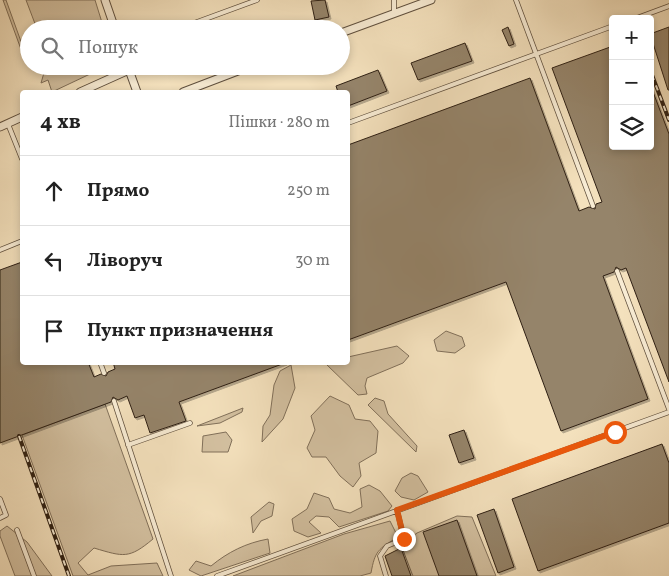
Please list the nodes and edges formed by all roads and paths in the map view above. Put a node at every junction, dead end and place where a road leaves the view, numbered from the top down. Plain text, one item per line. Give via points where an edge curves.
1 (105, 0) edge
2 (257, 0) edge
3 (394, 0) edge
4 (431, 0) edge
5 (516, 0) edge
6 (669, 6) edge
7 (394, 14) junction
8 (645, 15) edge
9 (112, 20) edge
10 (203, 20) edge
11 (609, 27) edge
12 (350, 30) edge
13 (536, 54) junction
14 (115, 75) edge
15 (131, 75) edge
16 (227, 75) edge
17 (84, 90) edge
18 (136, 90) edge
19 (188, 90) edge
20 (20, 118) edge
21 (350, 122) edge
22 (8, 124) junction
23 (0, 127) edge
24 (20, 154) edge
25 (593, 206) dead end
26 (20, 242) edge
27 (0, 250) edge
28 (617, 271) dead end
29 (101, 365) edge
30 (104, 373) dead end
31 (114, 401) dead end
32 (669, 410) edge
33 (190, 422) dead end
34 (128, 445) junction
35 (0, 499) edge
36 (397, 510) junction
37 (0, 518) edge
38 (17, 530) dead end
39 (34, 576) edge
40 (171, 576) edge
41 (217, 576) edge
42 (386, 576) edge

1 - 9 street
2 - 10 lane
3 - 7 lane
4 - 7 street
5 - 13 lane
6 - 8 lane
7 - 12 street
11 - 13 lane
13 - 21 lane
13 - 25 lane
14 - 17 street
15 - 18 street
16 - 19 street
20 - 22 street
22 - 23 street
22 - 24 lane
26 - 27 lane
28 - 32 lane
29 - 30 lane
31 - 34 lane
32 - 36 lane
33 - 34 lane
34 - 40 lane
35 - 37 lane via 6,515
36 - 41 lane
36 - 42 lane via 404,539 387,546 380,556
38 - 39 lane

